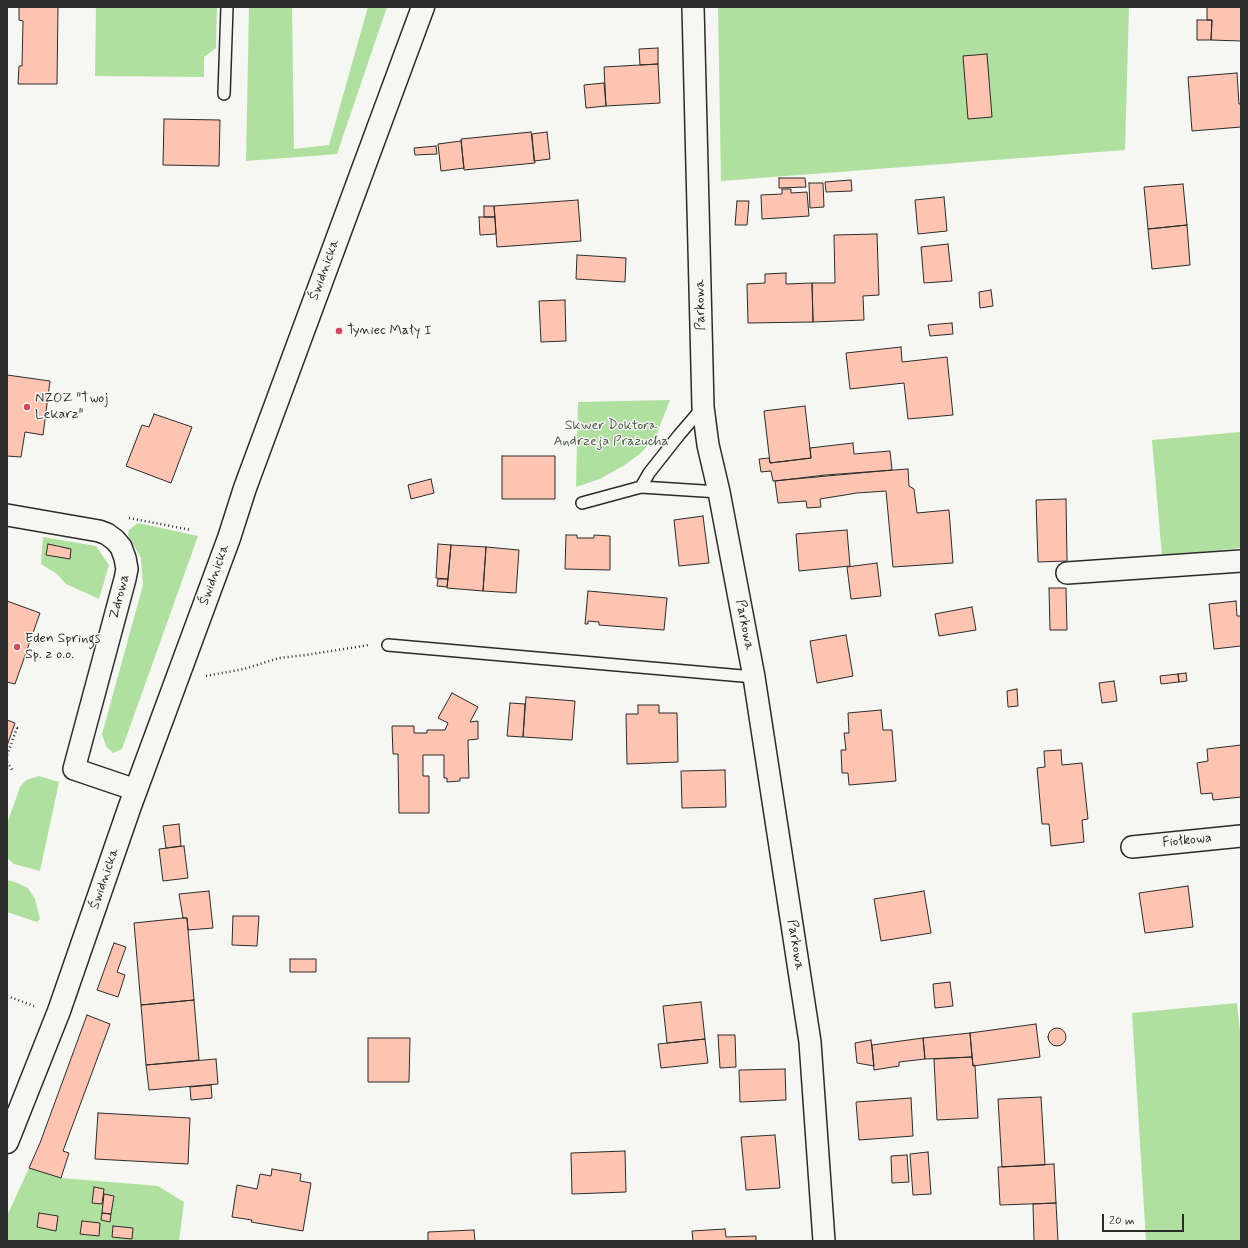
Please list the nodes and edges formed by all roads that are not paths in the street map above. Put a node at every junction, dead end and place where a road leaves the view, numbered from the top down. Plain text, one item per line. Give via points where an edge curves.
1 (227, 7) edge
2 (423, 7) edge
3 (693, 7) edge
4 (224, 94) dead end
5 (703, 407) junction
6 (641, 487) junction
7 (719, 492) junction
8 (582, 503) dead end
9 (7, 515) edge
10 (1241, 561) edge
11 (1067, 573) dead end
12 (388, 645) road end
13 (754, 677) junction
14 (136, 790) junction
15 (1241, 836) edge
16 (1132, 847) dead end
17 (7, 1142) edge
18 (824, 1241) edge

1 - 4 lane
2 - 14 street, Świdnicka via 252,467 229,538
3 - 5 street, Parkowa
5 - 6 lane via 649,473
5 - 7 street, Parkowa via 708,445
6 - 7 lane
6 - 8 lane
7 - 13 street, Parkowa
9 - 14 street, Zdrowa via 108,534 126,558 125,579 74,769
10 - 11 street
12 - 13 lane
13 - 18 street, Parkowa via 810,1042
14 - 17 street, Świdnicka via 59,1011
15 - 16 street, Fiołkowa

